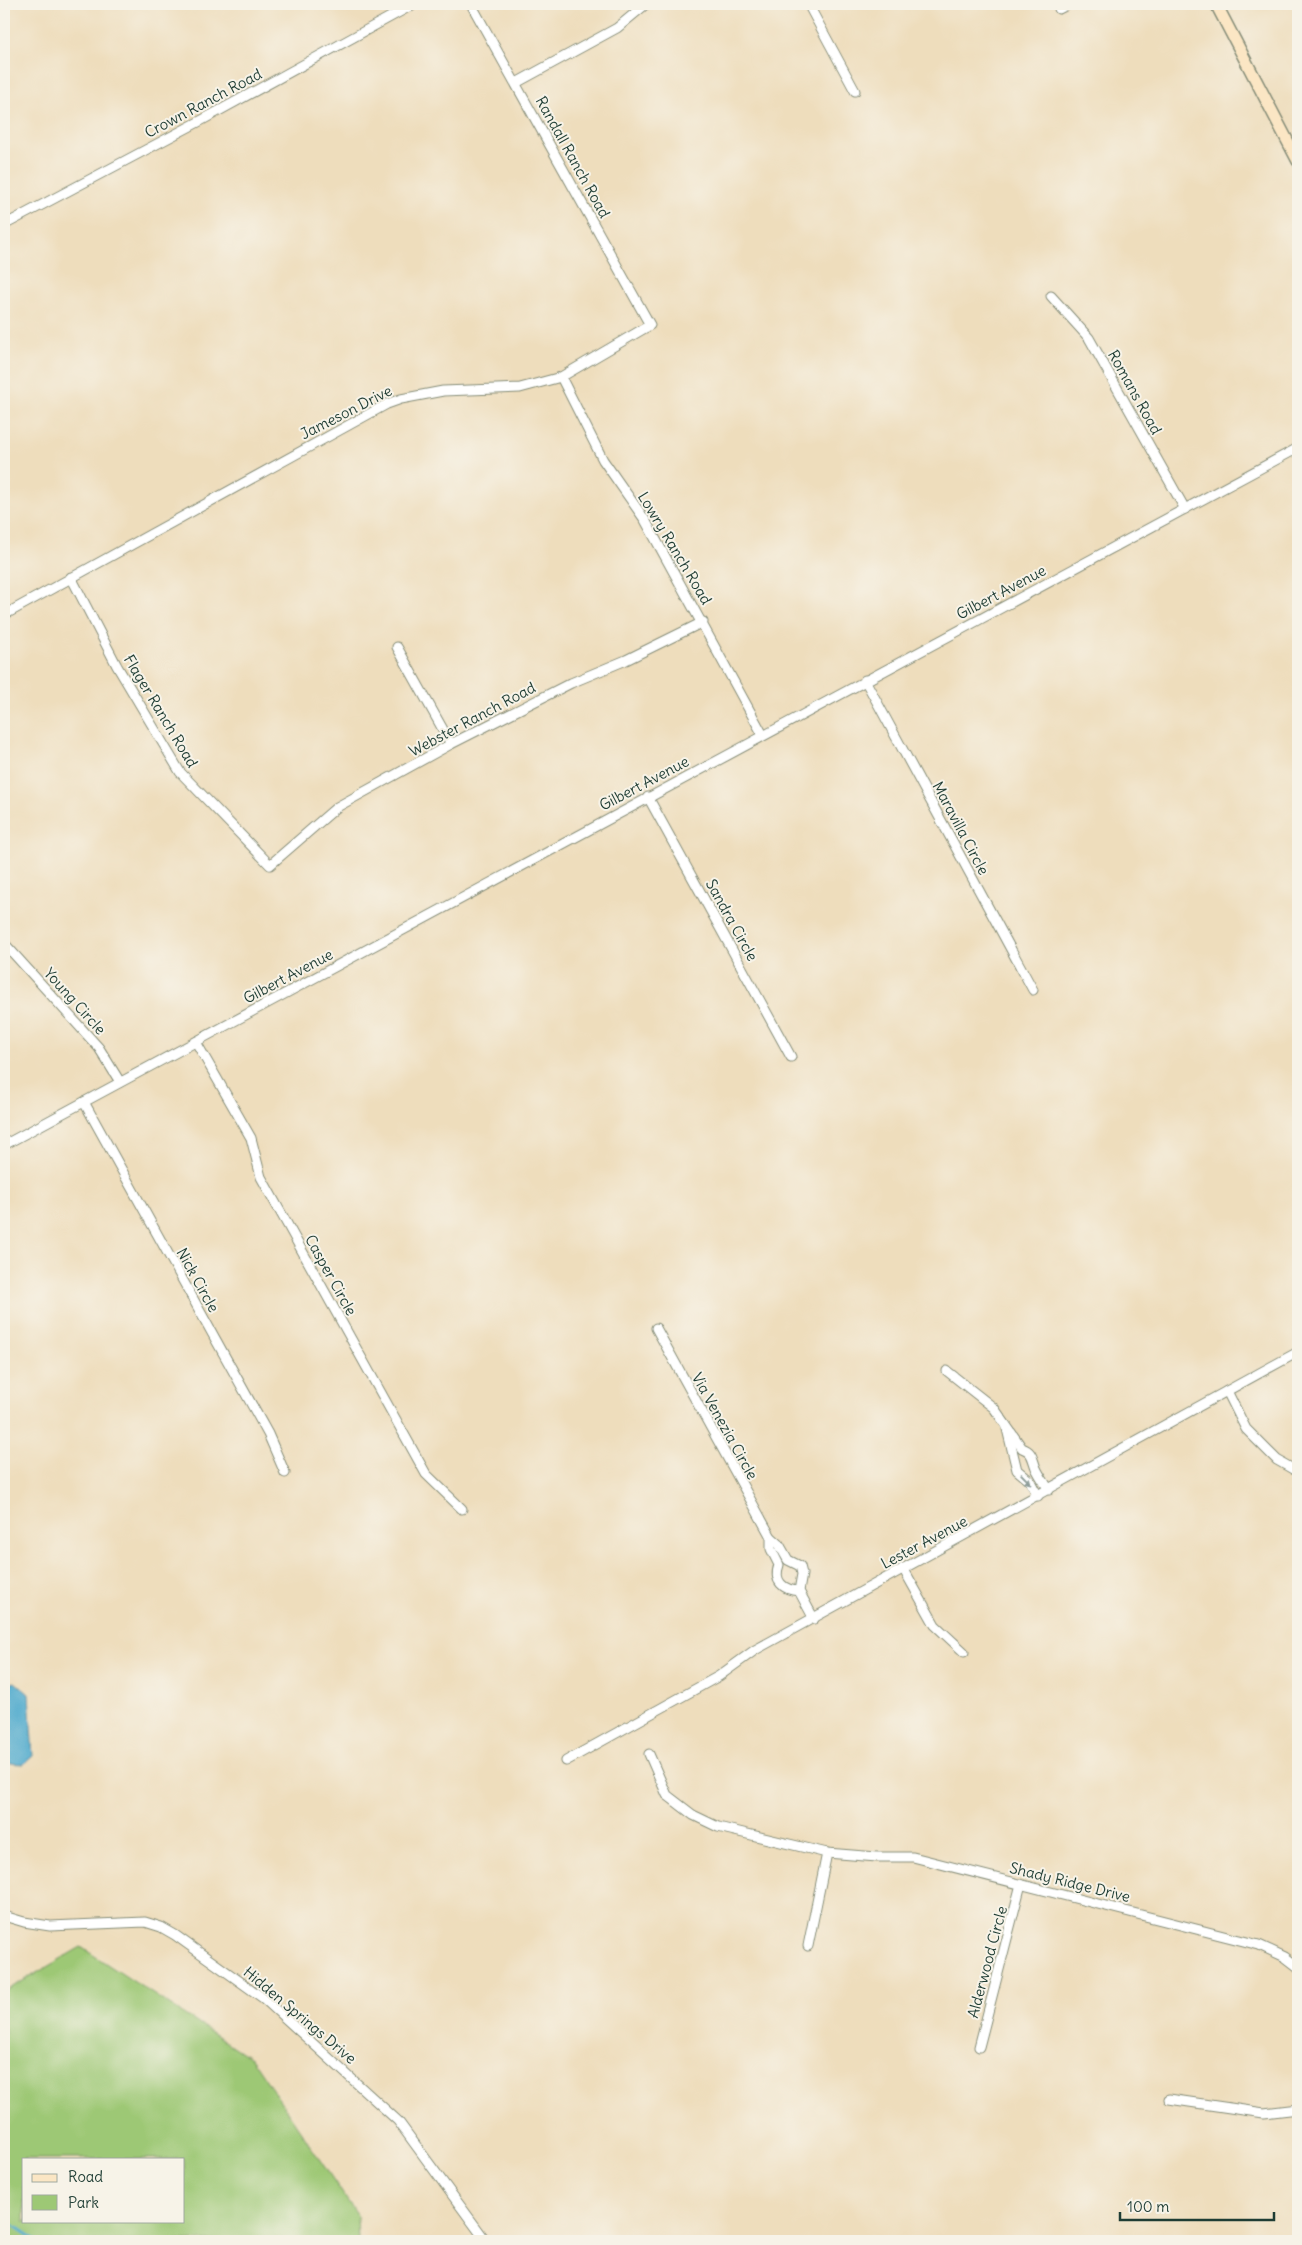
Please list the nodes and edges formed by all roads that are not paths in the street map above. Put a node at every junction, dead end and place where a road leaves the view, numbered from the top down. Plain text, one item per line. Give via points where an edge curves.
1 (414, 4) edge
2 (471, 4) edge
3 (646, 4) edge
4 (808, 4) edge
5 (1069, 4) edge
6 (1216, 4) edge
7 (1060, 9) dead end
8 (516, 83) junction
9 (855, 90) dead end
10 (1298, 161) edge
11 (4, 225) edge
12 (1051, 296) dead end
13 (650, 325) joint
14 (561, 377) junction
15 (1298, 448) edge
16 (1185, 509) junction
17 (71, 577) junction
18 (4, 615) edge
19 (702, 622) junction
20 (397, 647) dead end
21 (865, 680) junction
22 (763, 735) junction
23 (452, 744) junction
24 (648, 797) junction
25 (270, 865) joint
26 (4, 944) edge
27 (1033, 990) dead end
28 (196, 1042) junction
29 (791, 1057) dead end
30 (120, 1082) junction
31 (84, 1102) junction
32 (4, 1145) edge
33 (656, 1328) dead end
34 (1298, 1352) edge
35 (947, 1371) dead end
36 (1227, 1390) junction
37 (1007, 1429) junction
38 (1298, 1472) edge
39 (285, 1473) dead end
40 (1049, 1490) junction
41 (1038, 1496) junction
42 (462, 1510) dead end
43 (771, 1537) junction
44 (903, 1568) junction
45 (799, 1591) junction
46 (814, 1619) junction
47 (964, 1652) dead end
48 (649, 1754) dead end
49 (566, 1760) dead end
50 (827, 1853) junction
51 (1022, 1884) junction
52 (4, 1916) edge
53 (808, 1946) dead end
54 (1298, 1967) edge
55 (979, 2047) dead end
56 (1169, 2099) dead end
57 (1298, 2109) edge
58 (486, 2241) edge

1 - 11 street, Crown Ranch Road
2 - 8 street, Randall Ranch Road
3 - 8 street via 617,28
4 - 9 street
5 - 7 street
6 - 10 street
8 - 13 street, Randall Ranch Road
12 - 16 street, Romans Road via 1089,338
13 - 14 street, Jameson Drive
14 - 17 street, Jameson Drive via 520,388 443,391 387,404
14 - 19 street, Lowry Ranch Road via 603,460 645,520
15 - 16 street, Gilbert Avenue
16 - 21 street, Gilbert Avenue
17 - 18 street, Jameson Drive
17 - 25 street, Flager Ranch Road via 117,666 180,772
19 - 22 street, Lowry Ranch Road
19 - 23 street, Webster Ranch Road via 571,683
20 - 23 street
21 - 22 street, Gilbert Avenue
21 - 27 street, Maravilla Circle
22 - 24 street, Gilbert Avenue
23 - 25 street, Webster Ranch Road via 337,807
24 - 28 street, Gilbert Avenue
24 - 29 street, Sandra Circle
26 - 30 street, Young Circle via 99,1048
28 - 30 street, Gilbert Avenue
28 - 42 street, Casper Circle via 251,1138 261,1177 426,1474
30 - 31 street, Gilbert Avenue
31 - 32 street, Gilbert Avenue
31 - 39 street, Nick Circle via 268,1434
33 - 43 street, Via Venezia Circle
34 - 36 street, Lester Avenue
35 - 37 street via 994,1408
36 - 38 street via 1246,1429 1277,1460
36 - 40 street, Lester Avenue
37 - 40 street via 1034,1458 1035,1467
37 -> 41 street via 1017,1470 1030,1481
40 - 41 street, Lester Avenue
41 - 44 street, Lester Avenue
43 - 45 street, Via Venezia Circle via 788,1560 800,1566
43 - 45 street, Via Venezia Circle via 771,1549 779,1565 778,1581
44 - 46 street, Lester Avenue
44 - 47 street via 935,1625
45 - 46 street
46 - 49 street, Lester Avenue via 755,1650 719,1676
48 - 50 street, Shady Ridge Drive via 667,1795 693,1815 718,1827
50 - 51 street, Shady Ridge Drive via 913,1857
50 - 53 street
51 - 54 street, Shady Ridge Drive via 1258,1945
51 - 55 street, Alderwood Circle
52 - 58 street, Hidden Springs Drive via 50,1926 145,1922 175,1935 263,1998 398,2120
56 - 57 street via 1264,2113

